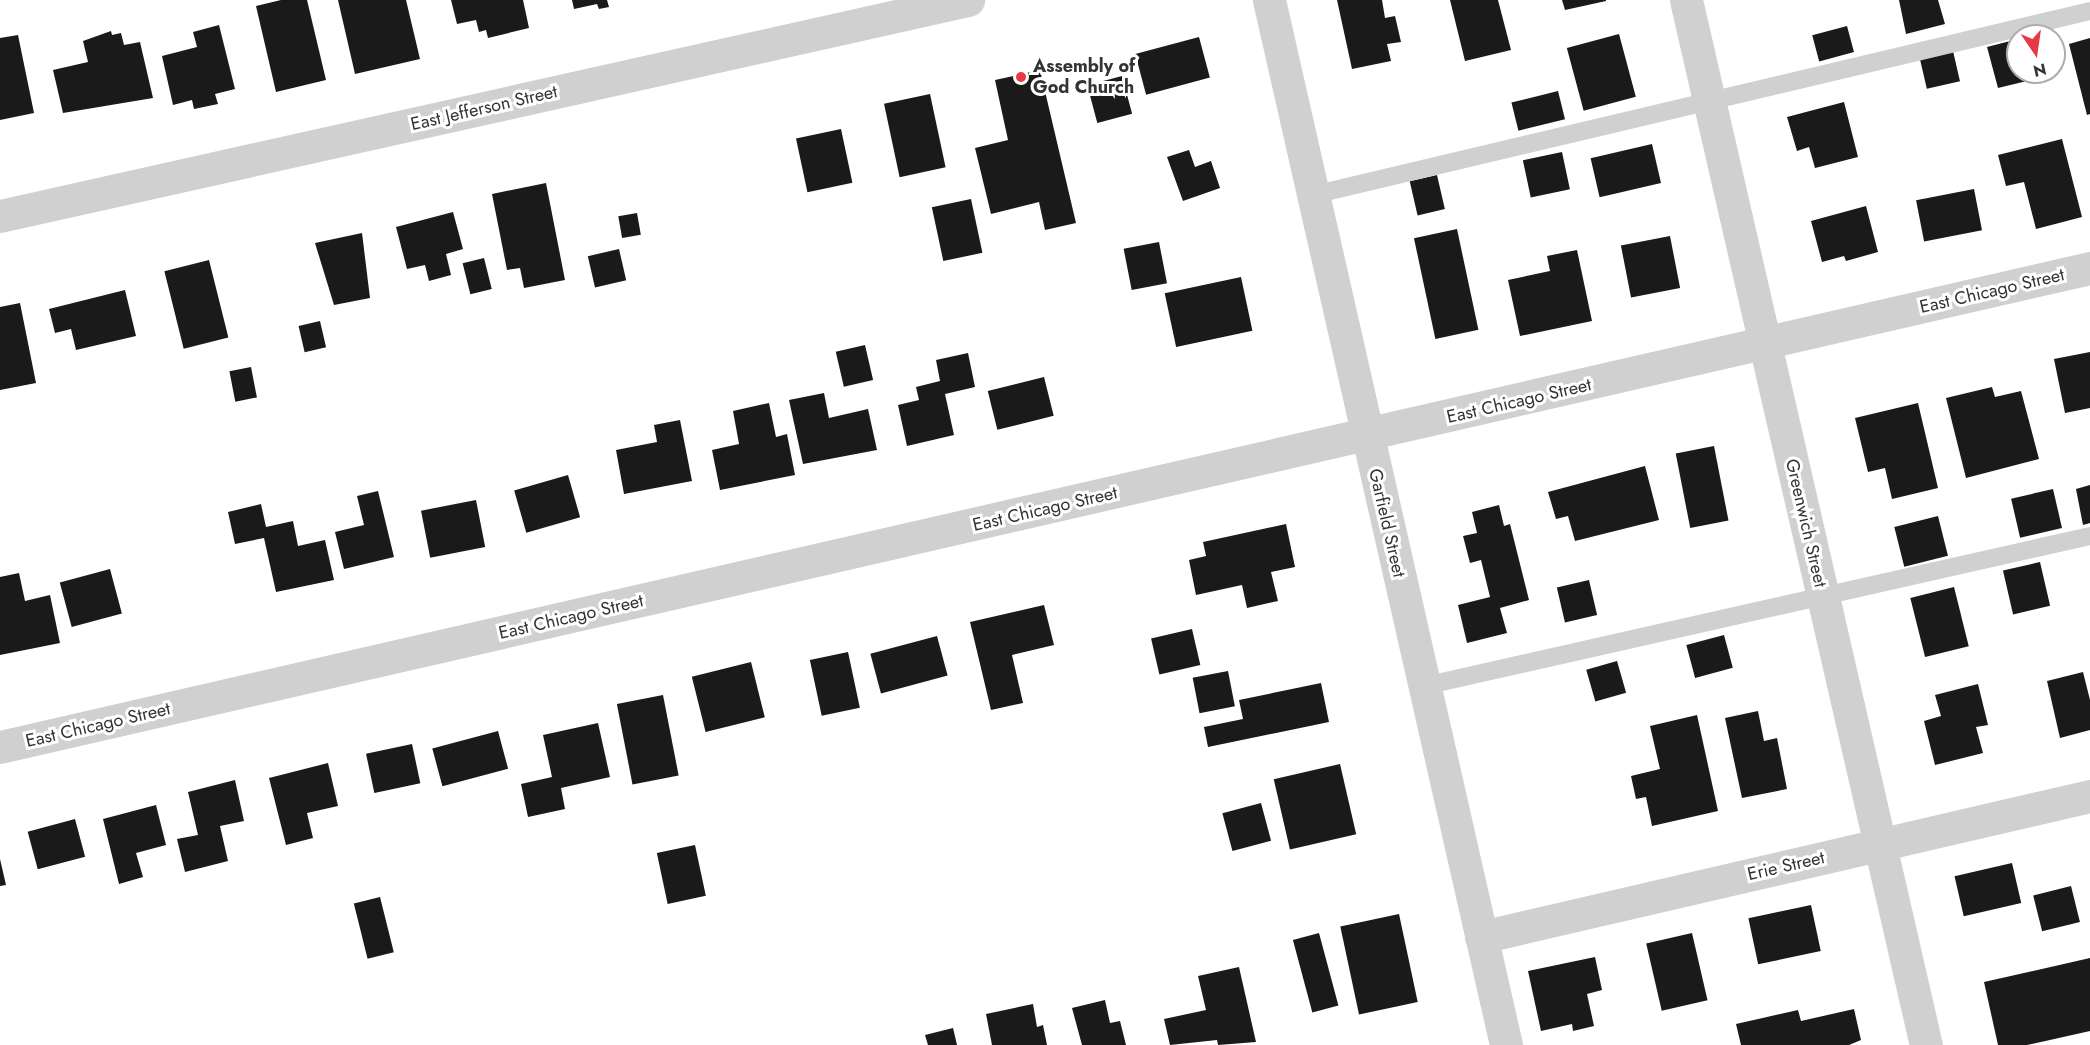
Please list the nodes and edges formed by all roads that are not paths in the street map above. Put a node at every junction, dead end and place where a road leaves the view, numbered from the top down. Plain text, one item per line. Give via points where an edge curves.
1 (968, 0) edge
2 (1269, 0) edge
3 (1686, 0) edge
4 (2090, 11) edge
5 (1710, 101) junction
6 (1313, 195) junction
7 (0, 216) edge
8 (2090, 268) edge
9 (1765, 343) junction
10 (1368, 436) junction
11 (2090, 536) edge
12 (1823, 596) junction
13 (1424, 686) junction
14 (0, 747) edge
15 (2090, 796) edge
16 (1880, 844) junction
17 (1481, 936) junction
18 (1506, 1045) edge
19 (1926, 1045) edge

1 - 7 street, East Jefferson Street
2 - 6 street, Garfield Street
3 - 5 street, Greenwich Street
4 - 5 lane
5 - 6 lane
5 - 9 street, Greenwich Street
6 - 10 street, Garfield Street
8 - 9 street, East Chicago Street
9 - 10 street, East Chicago Street
9 - 12 street, Greenwich Street
10 - 13 street, Garfield Street
10 - 14 street, East Chicago Street
11 - 12 lane
12 - 13 lane
12 - 16 street, Greenwich Street
13 - 17 street, Garfield Street
15 - 16 street, Erie Street
16 - 17 street, Erie Street
16 - 19 street, Greenwich Street
17 - 18 street, Garfield Street

